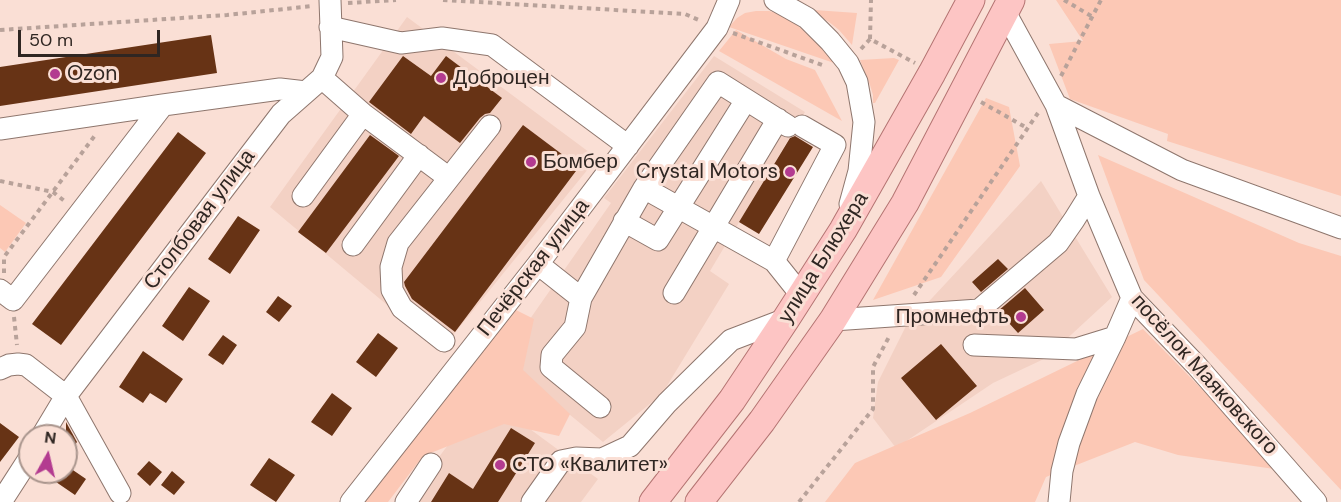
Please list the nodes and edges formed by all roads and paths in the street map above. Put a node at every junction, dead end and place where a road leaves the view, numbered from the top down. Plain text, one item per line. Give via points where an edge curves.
1 (396, 0) edge
2 (443, 0) edge
3 (729, 0) edge
4 (775, 0) edge
5 (871, 0) edge
6 (971, 0) edge
7 (1064, 0) edge
8 (1101, 0) edge
9 (330, 2) edge
10 (1000, 4) edge
11 (1093, 17) junction
12 (330, 27) junction
13 (717, 28) junction
14 (0, 30) edge
15 (870, 39) junction
16 (848, 63) junction
17 (932, 74) junction
18 (322, 78) junction
19 (306, 92) junction
20 (963, 92) junction
21 (746, 100) junction
22 (1054, 100) junction
23 (163, 105) junction
24 (113, 112) junction
25 (363, 114) junction
26 (789, 124) junction
27 (490, 126) dead end
28 (1027, 128) junction
29 (0, 129) edge
30 (628, 146) junction
31 (419, 155) junction
32 (449, 178) junction
33 (0, 181) edge
34 (644, 188) junction
35 (53, 192) junction
36 (303, 196) dead end
37 (1089, 196) junction
38 (678, 207) junction
39 (80, 213) junction
40 (624, 221) junction
41 (714, 227) junction
42 (1341, 228) edge
43 (843, 230) junction
44 (353, 245) dead end
45 (774, 261) junction
46 (538, 264) junction
47 (674, 293) dead end
48 (6, 295) edge
49 (802, 296) junction
50 (581, 298) junction
51 (1132, 298) junction
52 (900, 315) junction
53 (786, 319) junction
54 (833, 320) junction
55 (1115, 337) junction
56 (444, 341) dead end
57 (974, 345) dead end
58 (9, 367) edge
59 (66, 396) junction
60 (600, 407) dead end
61 (49, 424) edge
62 (431, 464) dead end
63 (18, 476) edge
64 (120, 493) dead end
65 (1, 502) edge
66 (351, 502) edge
67 (406, 502) edge
68 (532, 502) edge
69 (653, 502) edge
70 (699, 502) edge
71 (799, 502) edge
72 (1059, 502) edge
73 (1316, 502) edge

1 - 9 path
2 - 13 path via 685,14
3 - 13 street, Печёрская улица
4 - 16 street via 807,18
5 - 15 path
6 - 17 main road, улица Блюхера
7 - 11 path
8 - 11 path
9 - 12 street, Столбовая улица
9 - 14 path via 227,15
10 - 20 main road, улица Блюхера
10 - 22 street, посёлок Маяковского
11 - 22 path
12 - 18 street, Столбовая улица via 332,57
12 - 30 street via 401,43 442,38 492,45
13 - 16 path via 835,69
13 - 30 street, Печёрская улица
15 - 16 path
15 - 17 path
16 - 43 street via 857,82 864,122 859,171
17 - 43 main road, улица Блюхера
18 - 19 street, Столбовая улица
18 - 25 street
19 - 23 street via 280,89
19 - 59 street, Столбовая улица via 281,114
20 - 28 path
20 - 54 main road, улица Блюхера via 905,204
21 - 26 street
21 - 34 street via 718,82
21 - 38 street
22 - 28 path
22 - 37 street, посёлок Маяковского
22 - 42 street via 1182,170
23 - 24 street
23 - 39 street
24 - 29 street
24 - 35 path
25 - 31 street
25 - 36 street
26 - 41 street
26 - 45 street via 835,145
27 - 32 street
28 - 52 path
30 - 46 street, Печёрская улица
31 - 32 street
31 - 44 street
32 - 56 street via 398,243 391,267 392,290 402,308
33 - 35 path
34 - 38 street
34 - 40 street
35 - 39 path
35 - 48 path via 4,257
37 - 51 street, посёлок Маяковского
37 - 52 street via 1058,243 979,310
38 - 40 street via 658,240
38 - 41 street
39 - 48 street
40 - 50 street
41 - 45 street
41 - 47 street
43 - 49 main road, улица Блюхера
45 - 49 street
46 - 50 street
46 - 66 street, Печёрская улица
48 - 58 path
49 - 53 main road, улица Блюхера
50 - 60 street via 575,327 552,355 551,367
51 - 55 street
51 - 73 street, посёлок Маяковского
52 - 54 street
52 - 71 path via 873,367 873,410
53 - 68 street via 731,340 630,446 602,459 561,461
53 - 69 main road, улица Блюхера via 732,400
54 - 70 main road, улица Блюхера
55 - 57 street via 1076,349
55 - 72 street via 1069,443
58 - 59 street via 26,365
59 - 61 street, Столбовая улица
59 - 64 street
62 - 67 street
63 - 65 street

